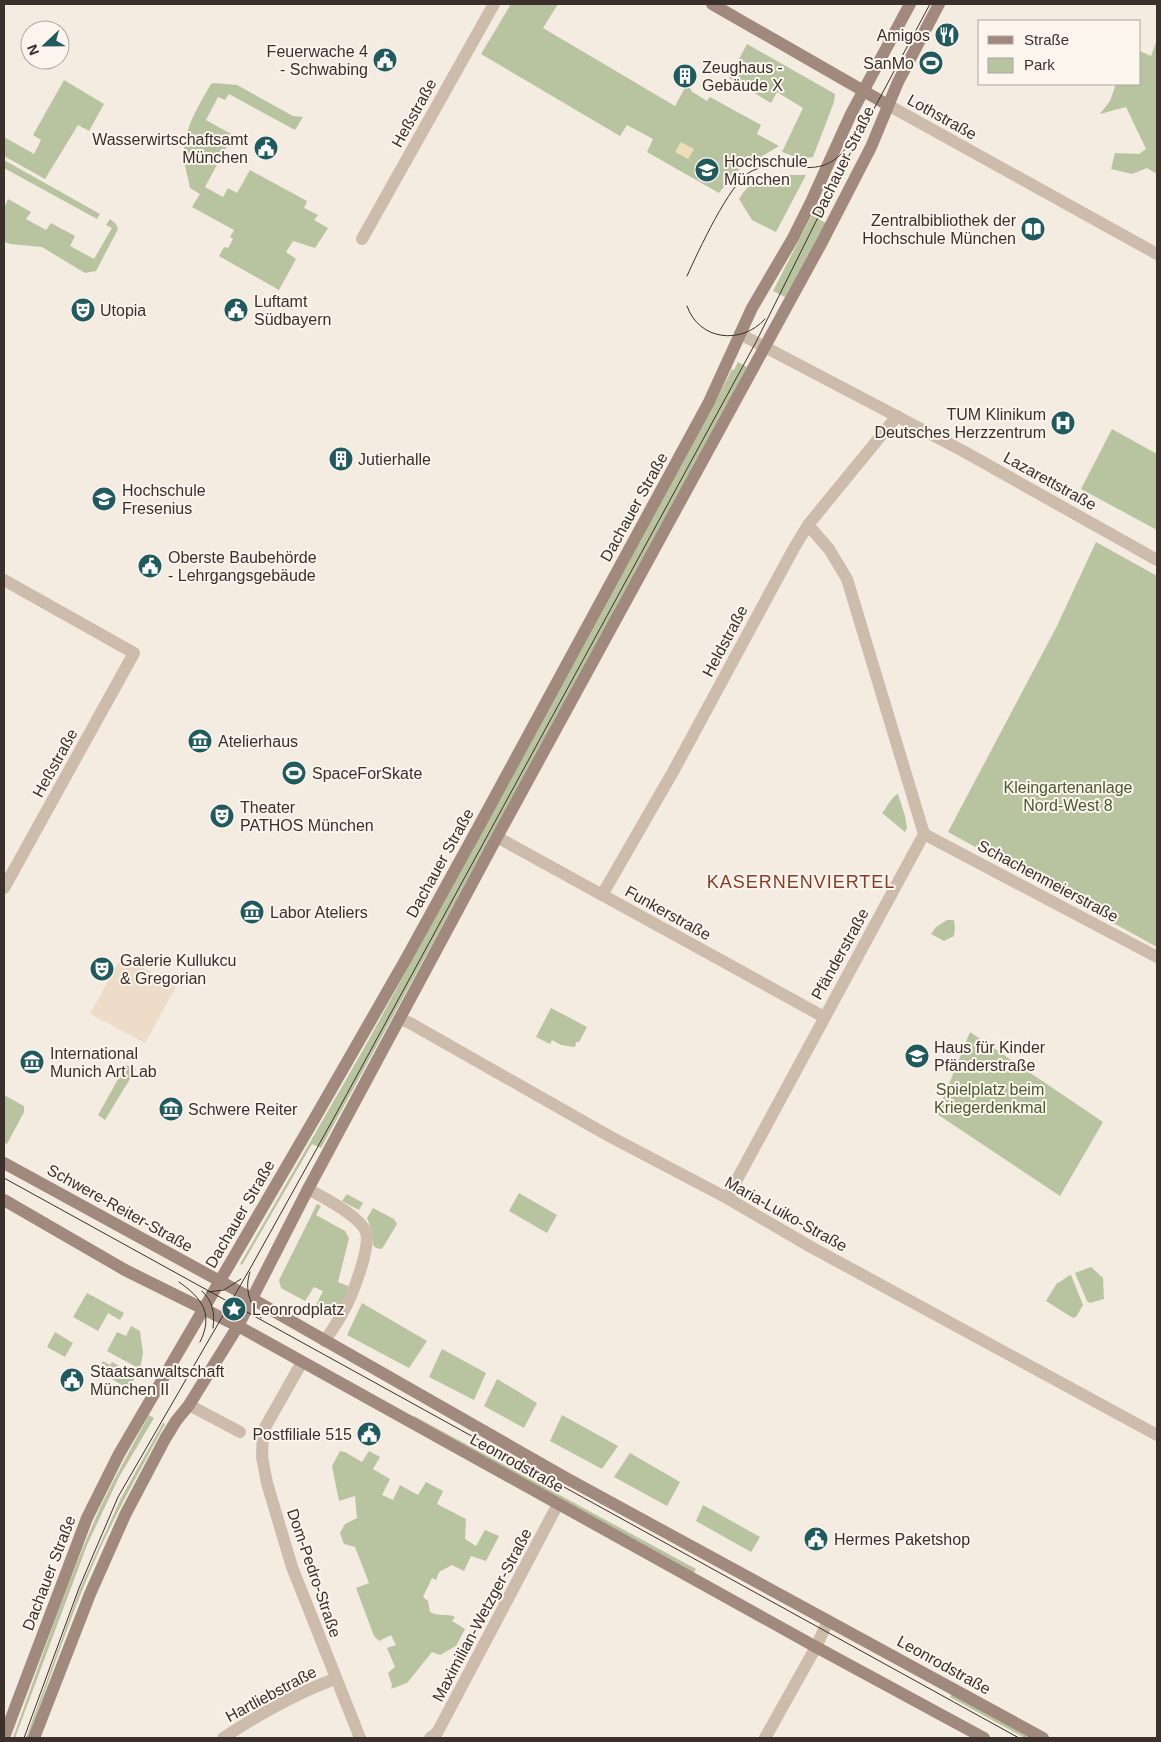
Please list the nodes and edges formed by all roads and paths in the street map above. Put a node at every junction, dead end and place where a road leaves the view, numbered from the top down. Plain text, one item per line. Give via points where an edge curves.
1 (494, 4) edge
2 (712, 4) edge
3 (910, 4) edge
4 (939, 4) edge
5 (864, 90) junction
6 (888, 105) junction
7 (362, 239) dead end
8 (1157, 254) edge
9 (740, 334) junction
10 (764, 347) junction
11 (897, 416) junction
12 (808, 525) junction
13 (1157, 560) edge
14 (4, 580) edge
15 (924, 834) junction
16 (497, 837) junction
17 (4, 888) edge
18 (602, 895) junction
19 (1157, 957) edge
20 (824, 1017) junction
21 (400, 1019) junction
22 (4, 1163) edge
23 (308, 1189) junction
24 (726, 1198) junction
25 (4, 1200) edge
26 (220, 1282) junction
27 (252, 1299) junction
28 (202, 1310) junction
29 (238, 1326) junction
30 (325, 1341) junction
31 (302, 1362) junction
32 (189, 1405) junction
33 (263, 1431) junction
34 (1157, 1435) edge
35 (558, 1504) junction
36 (828, 1621) junction
37 (816, 1647) junction
38 (335, 1679) junction
39 (5, 1731) edge
40 (437, 1736) edge
41 (34, 1738) edge
42 (222, 1738) edge
43 (360, 1738) edge
44 (765, 1738) edge
45 (984, 1738) edge
46 (1043, 1738) edge

1 - 7 street, Heßstraße
2 - 5 main road, Lothstraße
3 - 5 main road, Dachauer Straße
4 - 6 main road, Dachauer Straße
5 - 6 main road, Lothstraße
5 - 9 main road, Dachauer Straße via 811,202
6 - 8 street, Lothstraße
6 - 10 main road, Dachauer Straße via 849,191
9 - 10 street, Lazarettstraße
9 - 26 main road, Dachauer Straße via 704,411 478,828
10 - 11 street, Lazarettstraße
10 - 16 main road, Dachauer Straße
11 - 12 street, Heldstraße
11 - 13 street, Lazarettstraße
12 - 15 street via 829,549 847,580
12 - 18 street, Heldstraße
14 - 17 street, Heßstraße via 134,653
15 - 19 street, Schachenmeierstraße
15 - 20 street, Pfänderstraße
16 - 18 street, Funkerstraße
16 - 21 main road, Dachauer Straße
18 - 20 street, Funkerstraße
20 - 24 street, Pfänderstraße
21 - 23 main road, Dachauer Straße
21 - 24 street, Maria-Luiko-Straße
22 - 26 main road, Schwere-Reiter-Straße
23 - 27 main road, Dachauer Straße
23 - 30 street via 358,1220 366,1232 366,1251 351,1295
24 - 34 street, Maria-Luiko-Straße
25 - 28 main road
26 - 27 main road, Leonrodstraße
26 - 28 main road, Dachauer Straße
27 - 29 main road, Dachauer Straße
27 - 30 main road, Leonrodstraße
28 - 29 main road, Leonrodstraße
28 - 39 main road, Dachauer Straße via 118,1454 87,1518
29 - 31 main road, Leonrodstraße
29 - 32 main road, Dachauer Straße
30 - 36 main road, Leonrodstraße
31 - 33 street
31 - 35 main road, Leonrodstraße
32 - 33 street via 242,1431
32 - 41 main road, Dachauer Straße via 165,1439 124,1515
33 - 38 street, Dom-Pedro-Straße via 264,1469 283,1540
35 - 37 main road, Leonrodstraße
35 - 40 street, Maximilian-Wetzger-Straße
36 - 37 street
36 - 46 main road, Leonrodstraße
37 - 44 street
37 - 45 main road, Leonrodstraße
38 - 42 street, Hartliebstraße via 317,1685
38 - 43 street, Dom-Pedro-Straße

